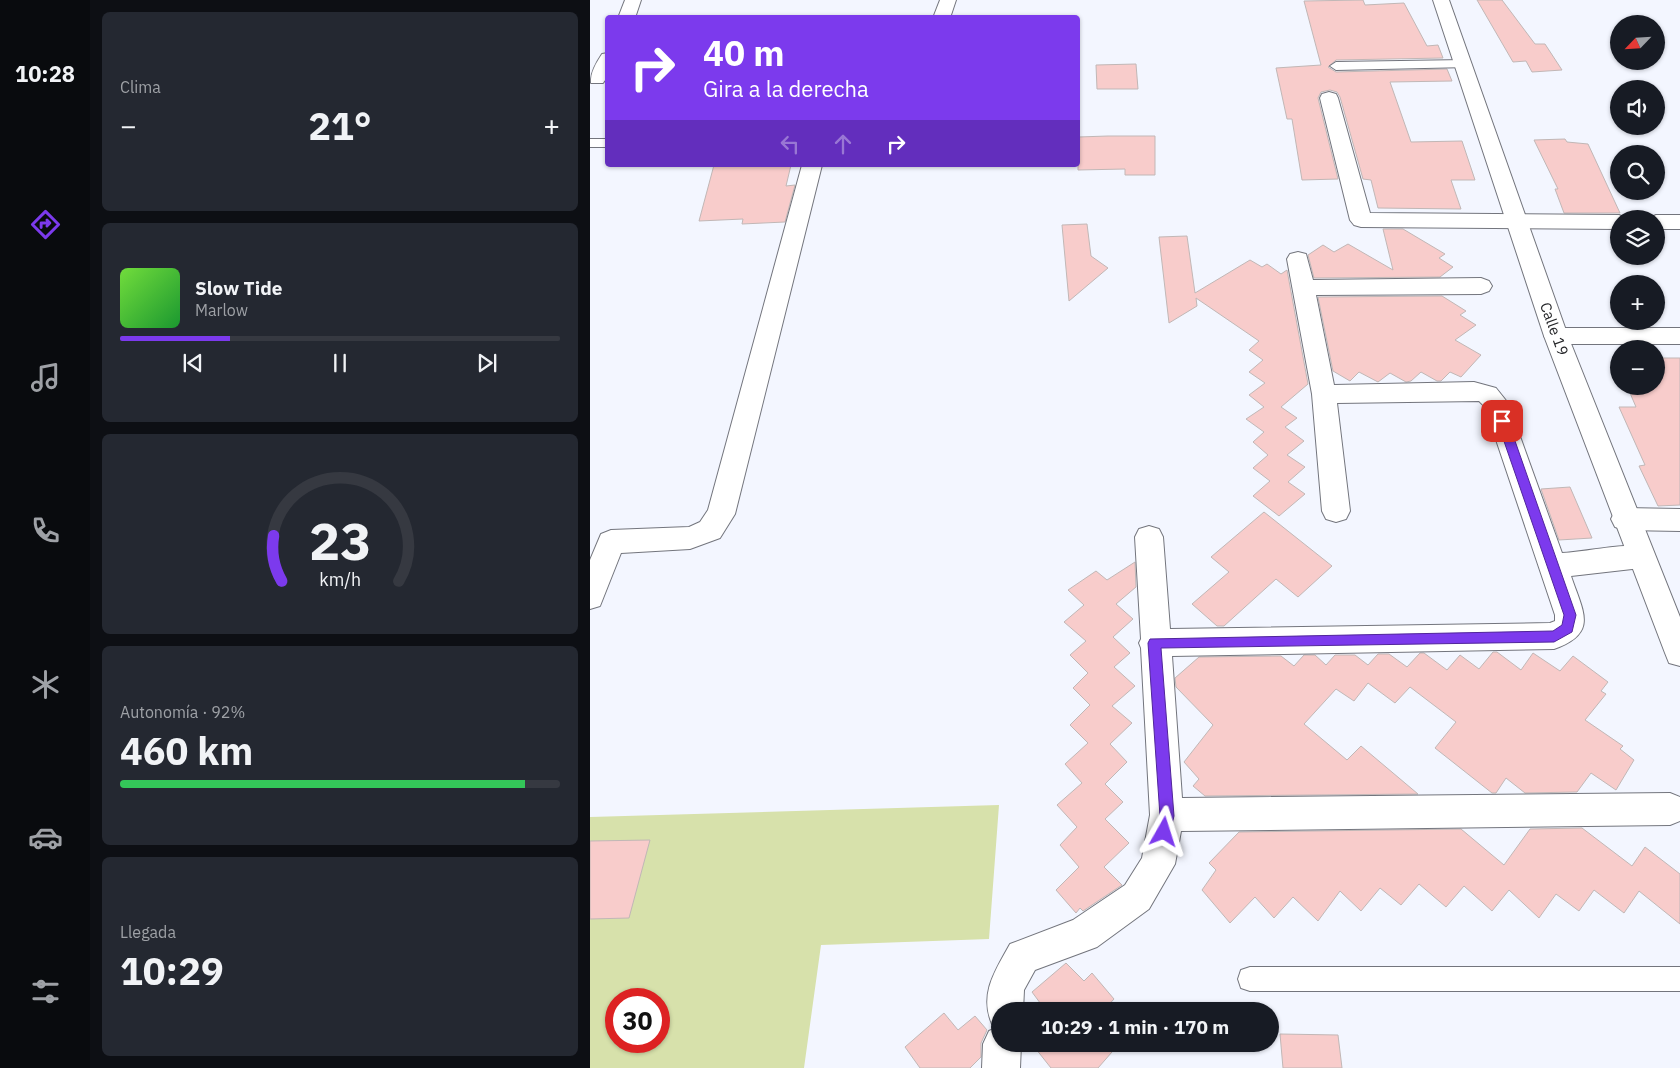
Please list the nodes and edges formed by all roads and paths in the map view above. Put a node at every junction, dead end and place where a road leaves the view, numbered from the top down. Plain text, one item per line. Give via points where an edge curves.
1 (633, 0) edge
2 (948, 0) edge
3 (1441, 0) edge
4 (627, 15) edge
5 (942, 15) edge
6 (605, 64) edge
7 (1465, 64) junction
8 (1336, 66) dead end
9 (597, 79) dead end
10 (1329, 98) dead end
11 (590, 143) edge
12 (605, 143) edge
13 (811, 167) edge
14 (1517, 222) junction
15 (1610, 222) edge
16 (1665, 222) edge
17 (1680, 222) edge
18 (1298, 259) dead end
19 (1481, 286) dead end
20 (1303, 288) junction
21 (1556, 336) junction
22 (1680, 336) edge
23 (1324, 394) junction
24 (1336, 512) dead end
25 (1625, 519) junction
26 (1680, 520) edge
27 (1148, 538) dead end
28 (601, 542) edge
29 (1641, 556) junction
30 (1553, 565) junction
31 (590, 597) edge
32 (1154, 643) junction
33 (1680, 653) edge
34 (1670, 809) dead end
35 (1167, 816) junction
36 (1250, 979) dead end
37 (1680, 979) edge
38 (1005, 1002) edge
39 (1001, 1052) edge
40 (1000, 1068) edge

1 - 4 street
2 - 5 street
3 - 7 street, Calle 19
6 - 9 street
7 - 8 lane
7 - 14 street, Calle 19
10 - 14 street via 1361,220
11 - 12 lane
13 - 28 street via 721,514 710,530 690,538
14 - 15 street
14 - 21 street, Calle 19
16 - 17 street
18 - 20 street
19 - 20 street
20 - 23 street
21 - 22 street
21 - 25 street, Calle 19
23 - 24 street
23 - 30 street via 1474,391 1487,394 1496,403
25 - 26 street
25 - 29 street, Calle 19
27 - 32 street
28 - 31 street
29 - 30 street
29 - 33 street, Calle 19
30 - 32 street via 1570,615 1568,628 1554,636
32 - 35 street
34 - 35 street
35 - 38 street via 1158,864 1137,897 1084,934 1022,957 1006,987
36 - 37 lane
39 - 40 street

